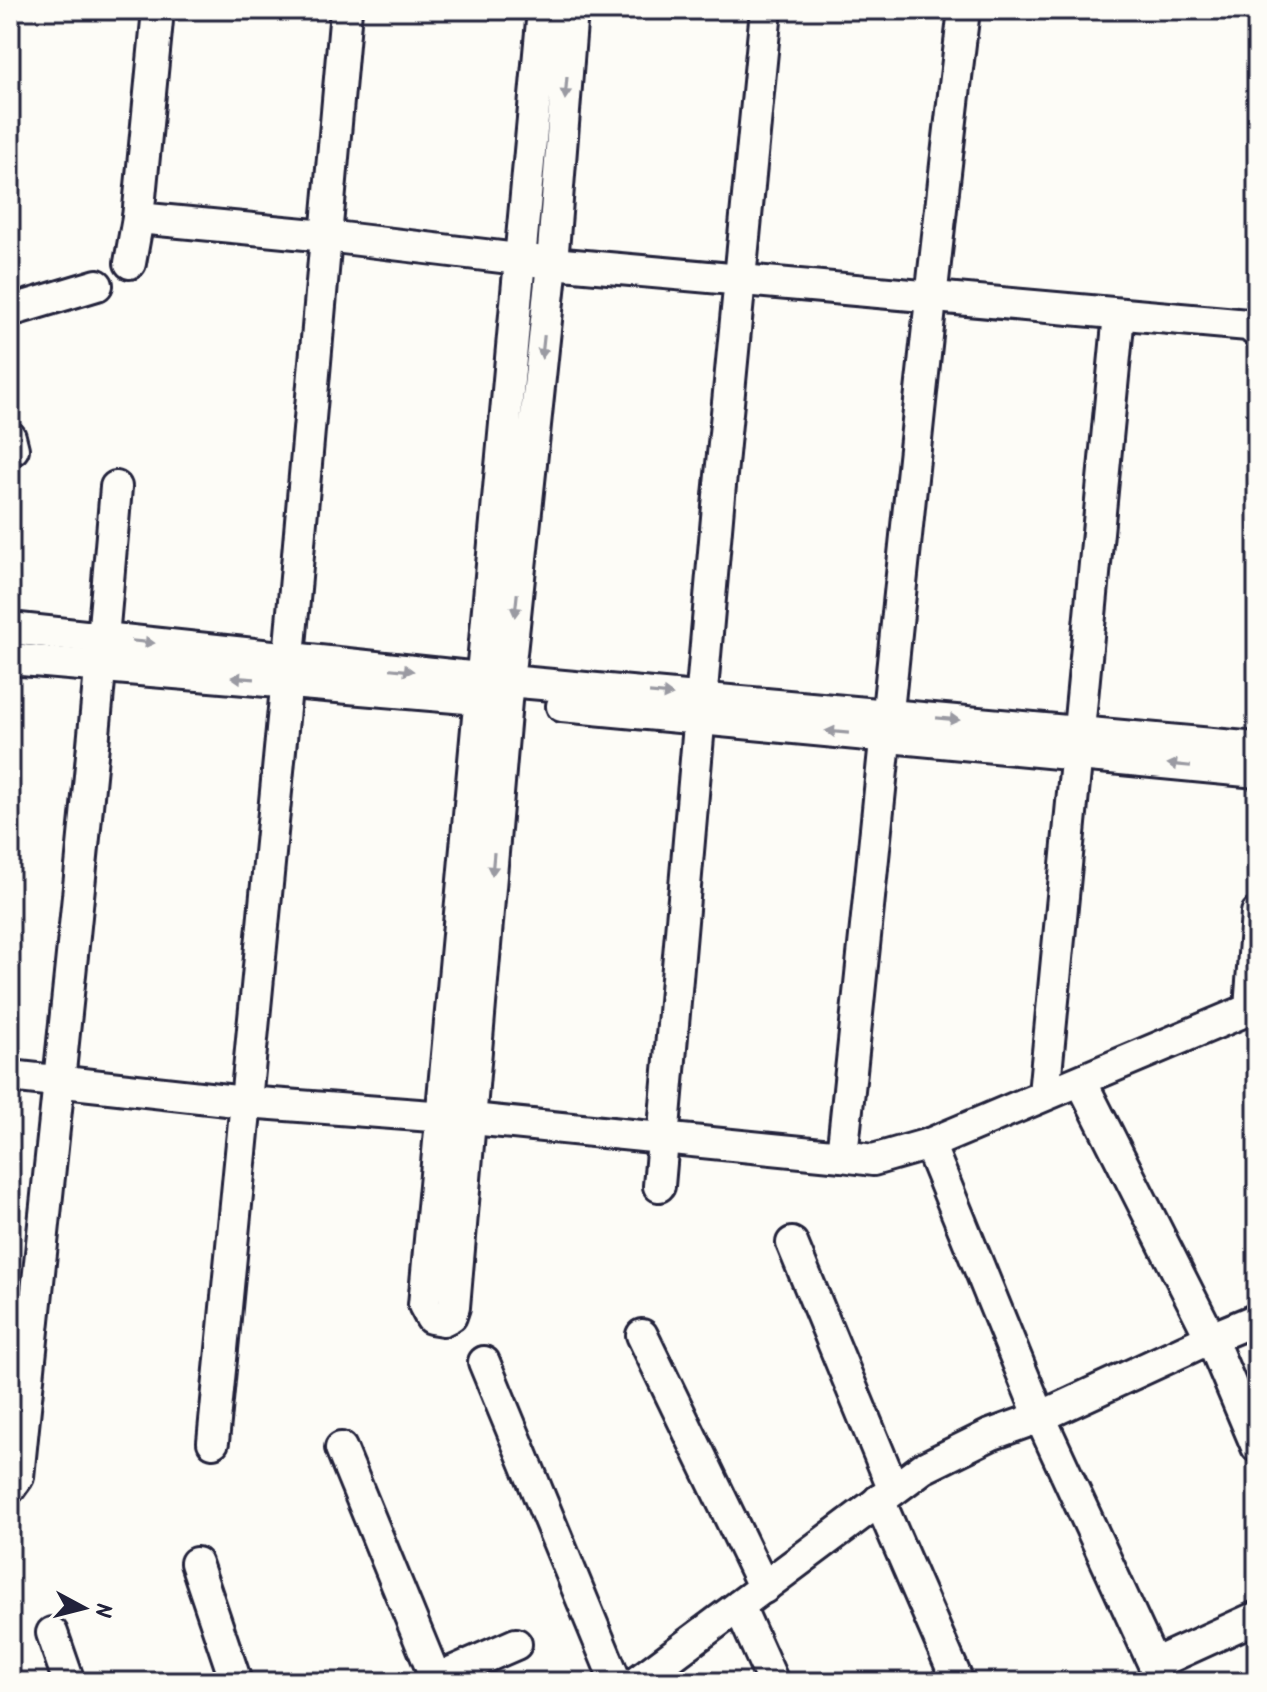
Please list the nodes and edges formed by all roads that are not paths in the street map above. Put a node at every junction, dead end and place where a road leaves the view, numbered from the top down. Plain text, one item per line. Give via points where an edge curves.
1 (158, 10) edge
2 (346, 10) edge
3 (543, 10) edge
4 (572, 10) edge
5 (766, 10) edge
6 (964, 10) edge
7 (138, 218) junction
8 (326, 236) junction
9 (521, 258) junction
10 (130, 263) dead end
11 (552, 263) junction
12 (741, 279) junction
13 (97, 285) dead end
14 (930, 296) junction
15 (10, 311) edge
16 (1119, 314) junction
17 (1257, 332) edge
18 (116, 487) dead end
19 (10, 628) edge
20 (102, 653) junction
21 (10, 659) edge
22 (288, 669) junction
23 (493, 690) junction
24 (702, 708) junction
25 (888, 725) junction
26 (1078, 743) junction
27 (1257, 748) edge
28 (1257, 772) edge
29 (1257, 913) edge
30 (1254, 1012) edge
31 (10, 1076) edge
32 (61, 1081) junction
33 (1081, 1081) junction
34 (1044, 1094) junction
35 (245, 1102) junction
36 (441, 1116) junction
37 (472, 1119) junction
38 (665, 1140) junction
39 (929, 1144) junction
40 (842, 1156) junction
41 (659, 1186) dead end
42 (792, 1243) dead end
43 (1257, 1319) edge
44 (642, 1335) dead end
45 (1211, 1338) junction
46 (484, 1362) dead end
47 (1040, 1417) junction
48 (213, 1442) dead end
49 (1257, 1447) edge
50 (341, 1448) dead end
51 (10, 1488) edge
52 (886, 1494) junction
53 (196, 1563) dead end
54 (764, 1588) junction
55 (739, 1606) junction
56 (1257, 1617) edge
57 (52, 1633) dead end
58 (516, 1644) dead end
59 (1158, 1673) edge
60 (437, 1681) edge
61 (69, 1682) edge
62 (236, 1682) edge
63 (616, 1682) edge
64 (637, 1682) edge
65 (773, 1682) edge
66 (958, 1682) edge

1 - 7 street
2 - 8 street
3 - 9 street
4 -> 11 street
5 - 12 street
6 - 14 street
7 - 8 street
7 - 10 street
8 - 9 street
8 - 22 street
9 - 11 street
9 - 23 street
11 - 12 street
11 -> 23 street
12 - 14 street
12 - 24 street
13 - 15 street
14 - 16 street
14 - 25 street
16 - 17 street via 1248,325
16 - 26 street
18 - 20 street
19 - 20 street
20 - 21 street
20 - 22 street
20 - 32 street
22 - 23 street
22 - 35 street
23 - 24 street
23 - 36 street
23 -> 37 street
24 - 25 street
24 - 38 street
25 - 26 street
25 - 40 street
26 - 27 street
28 -> 26 street
26 - 34 street
29 - 30 street
30 - 33 street
31 - 32 street
32 - 35 street
32 - 51 street via 18,1477
33 - 34 street
33 - 45 street
34 - 39 street
35 - 36 street
35 - 48 street
36 - 37 street
36 - 37 street via 424,1305 431,1318 443,1320 454,1307
37 - 38 street
38 - 40 street
38 - 41 street
39 - 40 street via 873,1160
39 - 47 street
42 - 52 street
43 - 45 street
44 - 54 street
45 - 47 street
45 - 49 street
46 - 63 street
47 - 52 street via 923,1468
47 - 59 street
50 - 60 street
52 - 54 street
52 - 66 street
53 - 62 street
54 - 55 street
55 - 64 street
55 - 65 street
56 - 59 street
57 - 61 street
58 - 60 street

